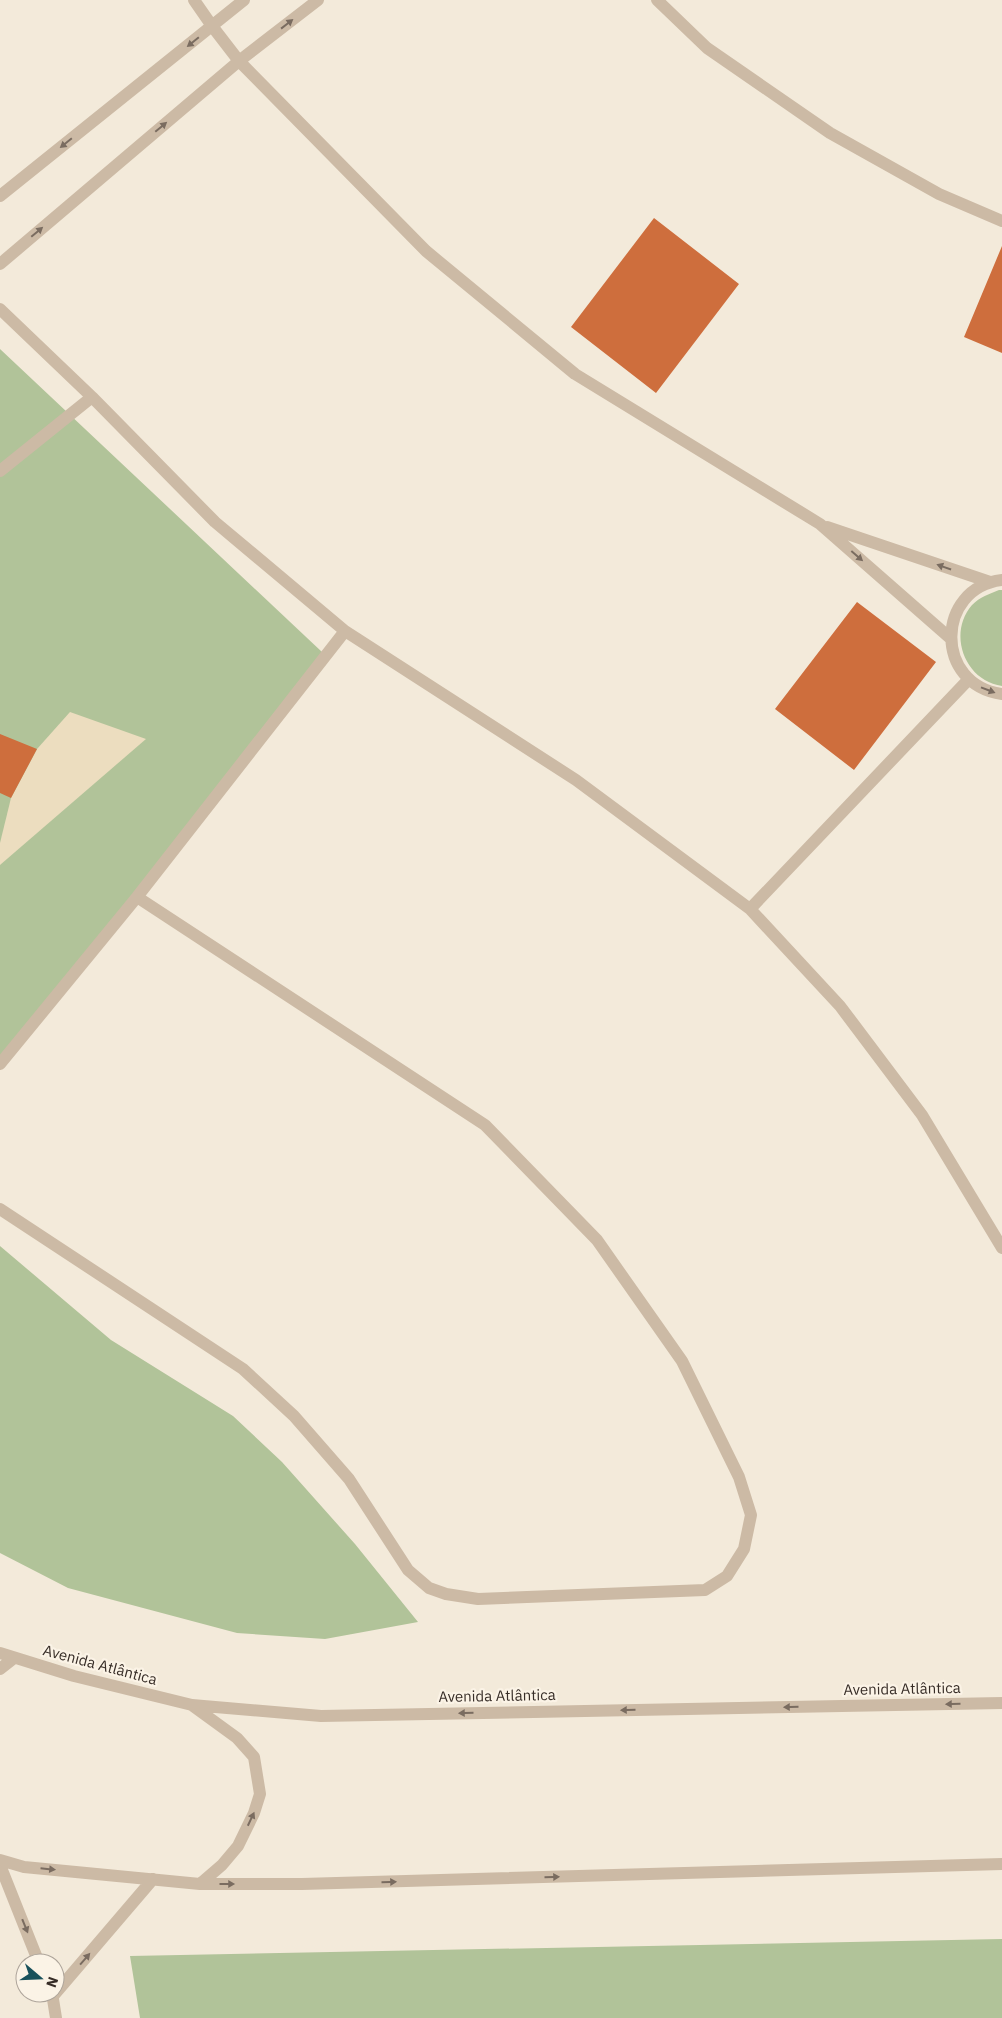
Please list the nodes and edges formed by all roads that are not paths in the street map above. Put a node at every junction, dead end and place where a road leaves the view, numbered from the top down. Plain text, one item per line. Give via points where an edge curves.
1 (194, 0) edge
2 (244, 0) edge
3 (318, 0) edge
4 (657, 0) edge
5 (212, 26) junction
6 (239, 61) junction
7 (0, 196) edge
8 (1002, 221) edge
9 (0, 264) edge
10 (0, 309) edge
11 (92, 397) junction
12 (0, 471) edge
13 (820, 524) junction
14 (996, 581) edge
15 (345, 631) junction
16 (950, 638) junction
17 (969, 679) junction
18 (1002, 694) edge
19 (137, 897) junction
20 (750, 909) junction
21 (0, 1064) edge
22 (0, 1208) edge
23 (1002, 1248) edge
24 (0, 1652) edge
25 (14, 1658) junction
26 (0, 1669) edge
27 (1002, 1704) edge
28 (192, 1705) junction
29 (0, 1860) edge
30 (1002, 1864) edge
31 (0, 1865) edge
32 (153, 1879) junction
33 (200, 1884) junction
34 (36, 1953) edge
35 (65, 1979) edge
36 (54, 2003) edge
37 (56, 2018) edge

1 - 5 street
2 - 5 street
6 -> 3 street
4 - 8 street via 707,48 830,133 939,194
5 - 6 street
5 -> 7 street
9 -> 6 street
6 - 13 street via 426,251 575,374
10 - 11 street
11 - 12 street
11 - 15 street via 215,522
14 -> 13 street
13 -> 16 street
14 - 16 street via 976,589 964,600 953,622
15 - 19 street
15 - 20 street via 576,780
16 - 17 street via 958,665
17 -> 18 street via 986,691
17 - 20 street
19 - 21 street
19 - 22 street via 485,1125 597,1240 682,1361 739,1477 751,1515 744,1549 726,1576 705,1590 478,1599 429,1588 408,1570 349,1479 294,1416 243,1369
20 - 23 street via 840,1006 922,1115
24 - 25 street, Avenida Atlântica
25 - 26 street
25 - 28 street, Avenida Atlântica
27 -> 28 street, Avenida Atlântica via 321,1716
33 -> 28 street via 238,1846 260,1794 254,1757 238,1738
29 -> 32 street via 24,1867
33 -> 30 street via 302,1884
31 -> 34 street
32 - 33 street
35 -> 32 street
36 - 37 street

